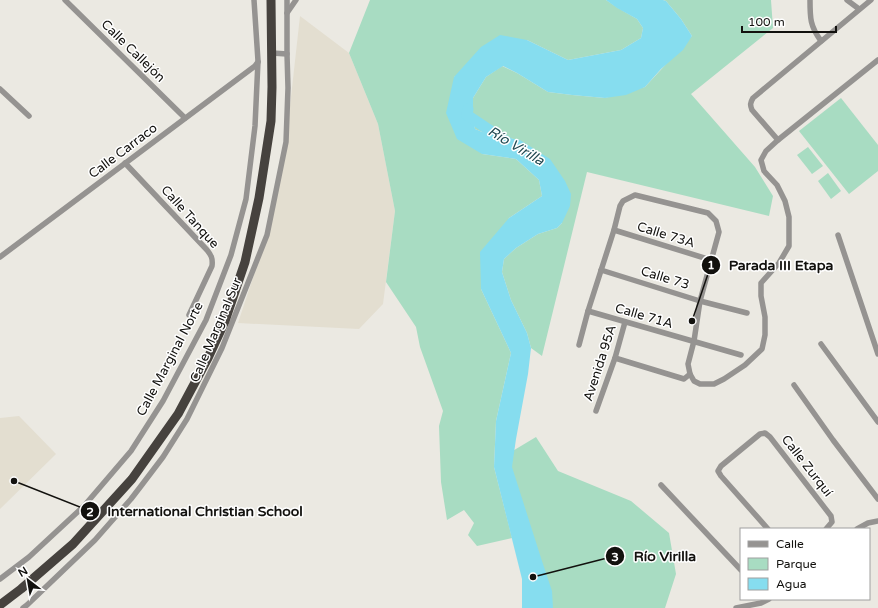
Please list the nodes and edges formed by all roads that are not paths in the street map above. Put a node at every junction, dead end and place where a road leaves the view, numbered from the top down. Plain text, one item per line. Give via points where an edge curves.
1 (65, 0) edge
2 (254, 0) edge
3 (272, 0) edge
4 (286, 0) edge
5 (296, 0) edge
6 (810, 0) edge
7 (847, 0) edge
8 (871, 0) edge
9 (859, 9) junction
10 (287, 13) junction
11 (821, 41) junction
12 (272, 53) junction
13 (287, 54) junction
14 (878, 60) edge
15 (258, 61) junction
16 (0, 89) edge
17 (29, 116) dead end
18 (186, 118) junction
19 (778, 140) junction
20 (125, 163) junction
21 (614, 230) junction
22 (838, 235) dead end
23 (0, 258) edge
24 (711, 260) junction
25 (601, 270) junction
26 (700, 301) junction
27 (588, 311) junction
28 (747, 313) dead end
29 (189, 315) dead end
30 (625, 322) junction
31 (694, 341) junction
32 (821, 344) dead end
33 (580, 345) dead end
34 (878, 354) edge
35 (741, 355) dead end
36 (615, 358) junction
37 (212, 359) junction
38 (690, 374) junction
39 (794, 385) dead end
40 (596, 411) dead end
41 (878, 422) edge
42 (132, 479) junction
43 (661, 485) dead end
44 (141, 486) junction
45 (878, 499) edge
46 (878, 521) edge
47 (767, 528) edge
48 (827, 528) edge
49 (860, 528) edge
50 (740, 569) edge
51 (0, 579) edge
52 (766, 600) edge
53 (0, 605) edge
54 (23, 608) edge
55 (736, 608) edge

1 - 18 street, Calle Callejón
2 - 15 street, Calle Marginal Norte
3 - 12 highway
4 - 10 street, Calle Marginal Sur
5 - 10 street
6 - 11 street via 812,26
7 - 9 street
8 - 9 street
9 - 11 street
10 - 13 street, Calle Marginal Sur
11 - 19 street via 757,94 751,102 752,110
12 - 13 street
12 - 37 highway via 271,121 259,198 245,262
13 - 37 street, Calle Marginal Sur via 286,142 267,235 222,348
14 - 19 street
15 - 18 street, Calle Carraco via 255,66
15 - 51 street, Calle Marginal Norte via 255,126 246,199 231,255 206,320 163,401 131,451 84,506 29,557
16 - 17 street
18 - 20 street, Calle Carraco
19 - 38 street via 760,160 764,171 777,185 785,201 789,217 789,246 779,263 761,283 765,316 762,349 745,365 714,384 700,384 694,381
20 - 23 street, Calle Carraco
20 - 29 street, Calle Tanque via 212,256 212,266
21 - 24 street, Calle 73A
21 - 24 street via 622,201 635,195 708,213 716,221 718,232
21 - 25 street
22 - 34 street
24 - 26 street
25 - 26 street, Calle 73
25 - 27 street
26 - 28 street, Calle 73
26 - 31 street
27 - 30 street, Calle 71A
27 - 33 street
30 - 31 street, Calle 71A
30 - 36 street, Avenida 95A
31 - 35 street, Calle 71A
31 - 38 street via 688,364
32 - 41 street
36 - 38 street via 684,379
36 - 40 street, Avenida 95A
37 - 42 highway via 178,414
37 - 44 street, Calle Marginal Sur via 187,419
39 - 45 street
42 - 44 street
42 - 53 highway via 73,544
43 - 50 street
44 - 54 street, Calle Marginal Sur via 95,540
46 - 49 street
47 - 48 street, Calle Zurquí via 718,471 760,434 765,433 831,516 832,522
52 - 55 street

